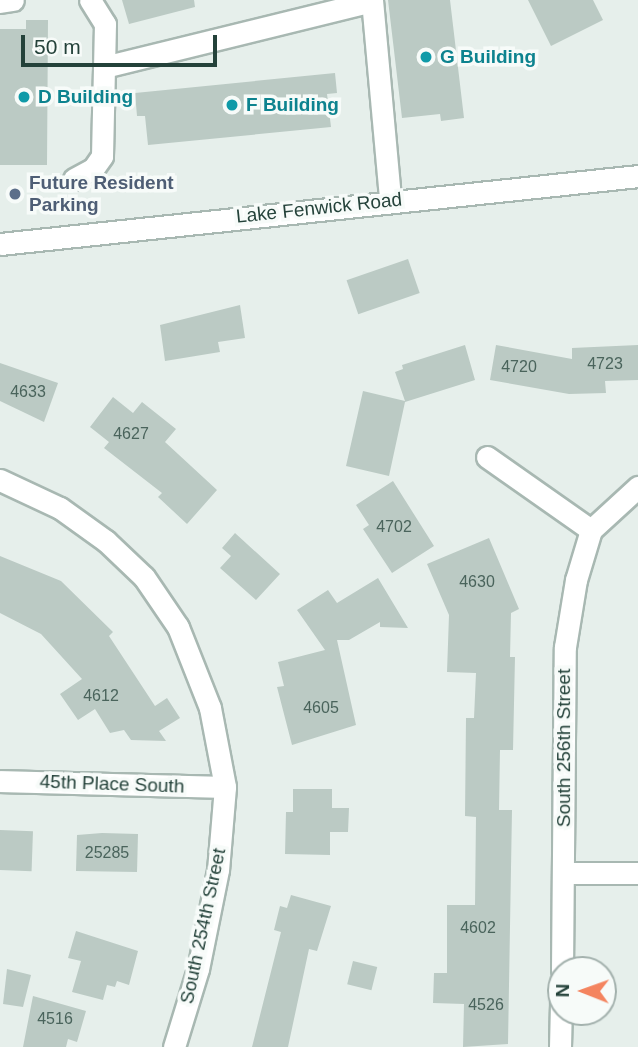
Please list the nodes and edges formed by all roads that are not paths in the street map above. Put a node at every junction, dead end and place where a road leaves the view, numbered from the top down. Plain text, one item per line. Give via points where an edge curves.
1 (13, 0) edge
2 (90, 0) edge
3 (372, 1) edge
4 (0, 2) edge
5 (104, 67) junction
6 (638, 176) edge
7 (74, 180) dead end
8 (390, 199) junction
9 (0, 244) edge
10 (487, 457) dead end
11 (0, 480) edge
12 (638, 487) edge
13 (591, 530) junction
14 (0, 781) edge
15 (225, 787) junction
16 (564, 873) junction
17 (638, 873) edge
18 (562, 956) edge
19 (560, 1026) edge
20 (174, 1047) edge
21 (560, 1047) edge

1 - 4 street
2 - 5 street via 104,20
3 - 5 street
3 - 8 street
5 - 7 street via 102,156 93,169
6 - 8 street, Lake Fenwick Road
8 - 9 street, Lake Fenwick Road
10 - 13 street
11 - 15 street, South 254th Street via 60,508 106,541 144,577 178,627 210,708
12 - 13 street
13 - 16 street, South 256th Street via 576,580 565,647
14 - 15 street, 45th Place South
15 - 20 street, South 254th Street via 218,870 198,969
16 - 17 street
16 - 18 street, South 256th Street
19 - 21 street

